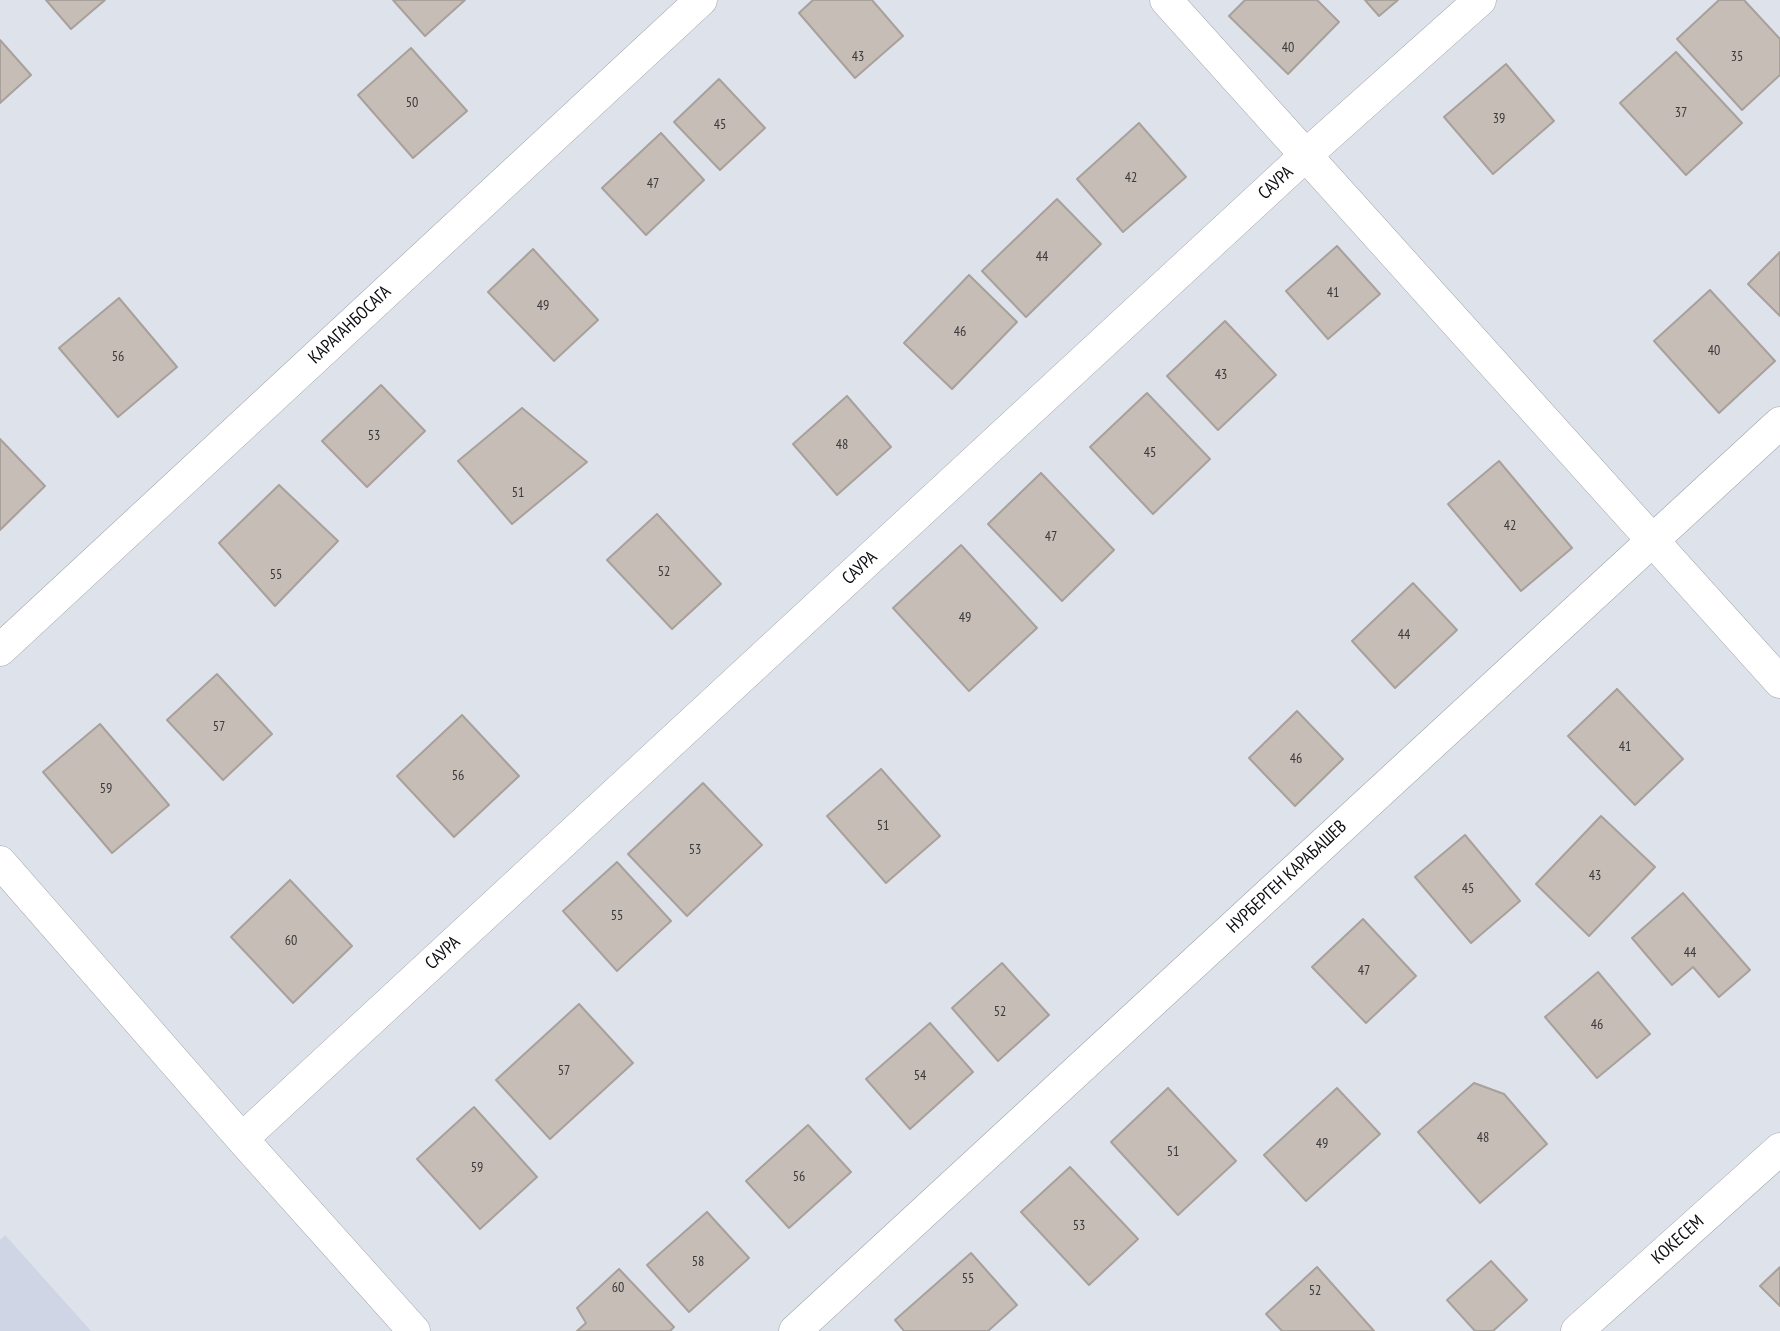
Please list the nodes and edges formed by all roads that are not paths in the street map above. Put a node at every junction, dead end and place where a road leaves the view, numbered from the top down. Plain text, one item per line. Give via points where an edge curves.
1 (701, 0) edge
2 (1166, 0) edge
3 (1480, 0) edge
4 (1306, 155) junction
5 (1780, 423) edge
6 (1653, 541) junction
7 (0, 650) edge
8 (1780, 682) edge
9 (0, 862) edge
10 (242, 1139) junction
11 (1780, 1149) edge
12 (414, 1331) edge
13 (794, 1331) edge
14 (1577, 1331) edge

1 - 7 street, КАРАГАНБОСАГА
2 - 4 street
3 - 4 street, САУРА
4 - 6 street
4 - 10 street, САУРА
5 - 6 street, НУРБЕРГЕН КАРАБАШЕВ
6 - 8 street
6 - 13 street, НУРБЕРГЕН КАРАБАШЕВ
9 - 10 street
10 - 12 street
11 - 14 street, КОКЕСЕМ

